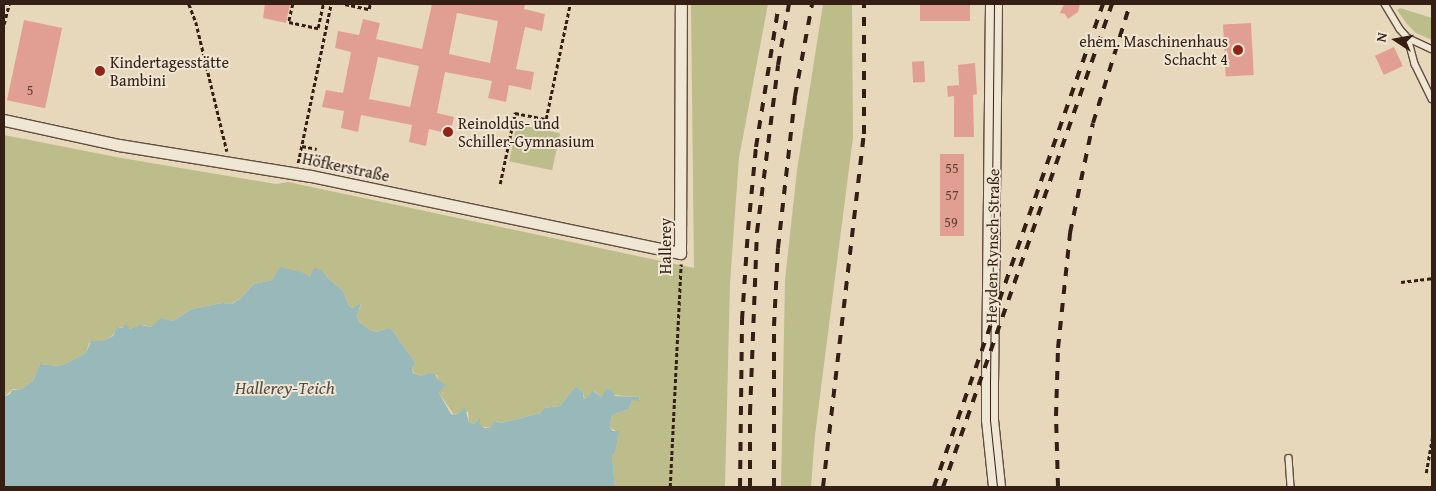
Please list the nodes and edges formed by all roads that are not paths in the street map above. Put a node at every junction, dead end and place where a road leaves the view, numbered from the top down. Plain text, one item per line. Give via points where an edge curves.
1 (680, 4) edge
2 (994, 4) edge
3 (1385, 4) edge
4 (1408, 38) junction
5 (1432, 49) edge
6 (1432, 99) edge
7 (4, 120) edge
8 (680, 252) joint
9 (1289, 458) dead end
10 (997, 487) edge
11 (1291, 487) edge

1 - 8 street, Hallerey
2 - 10 main road, Heyden-Rynsch-Straße via 990,420
3 - 4 lane
4 - 5 lane
4 - 6 lane via 1414,64
7 - 8 street, Höfkerstraße via 119,144 296,173
9 - 11 lane

